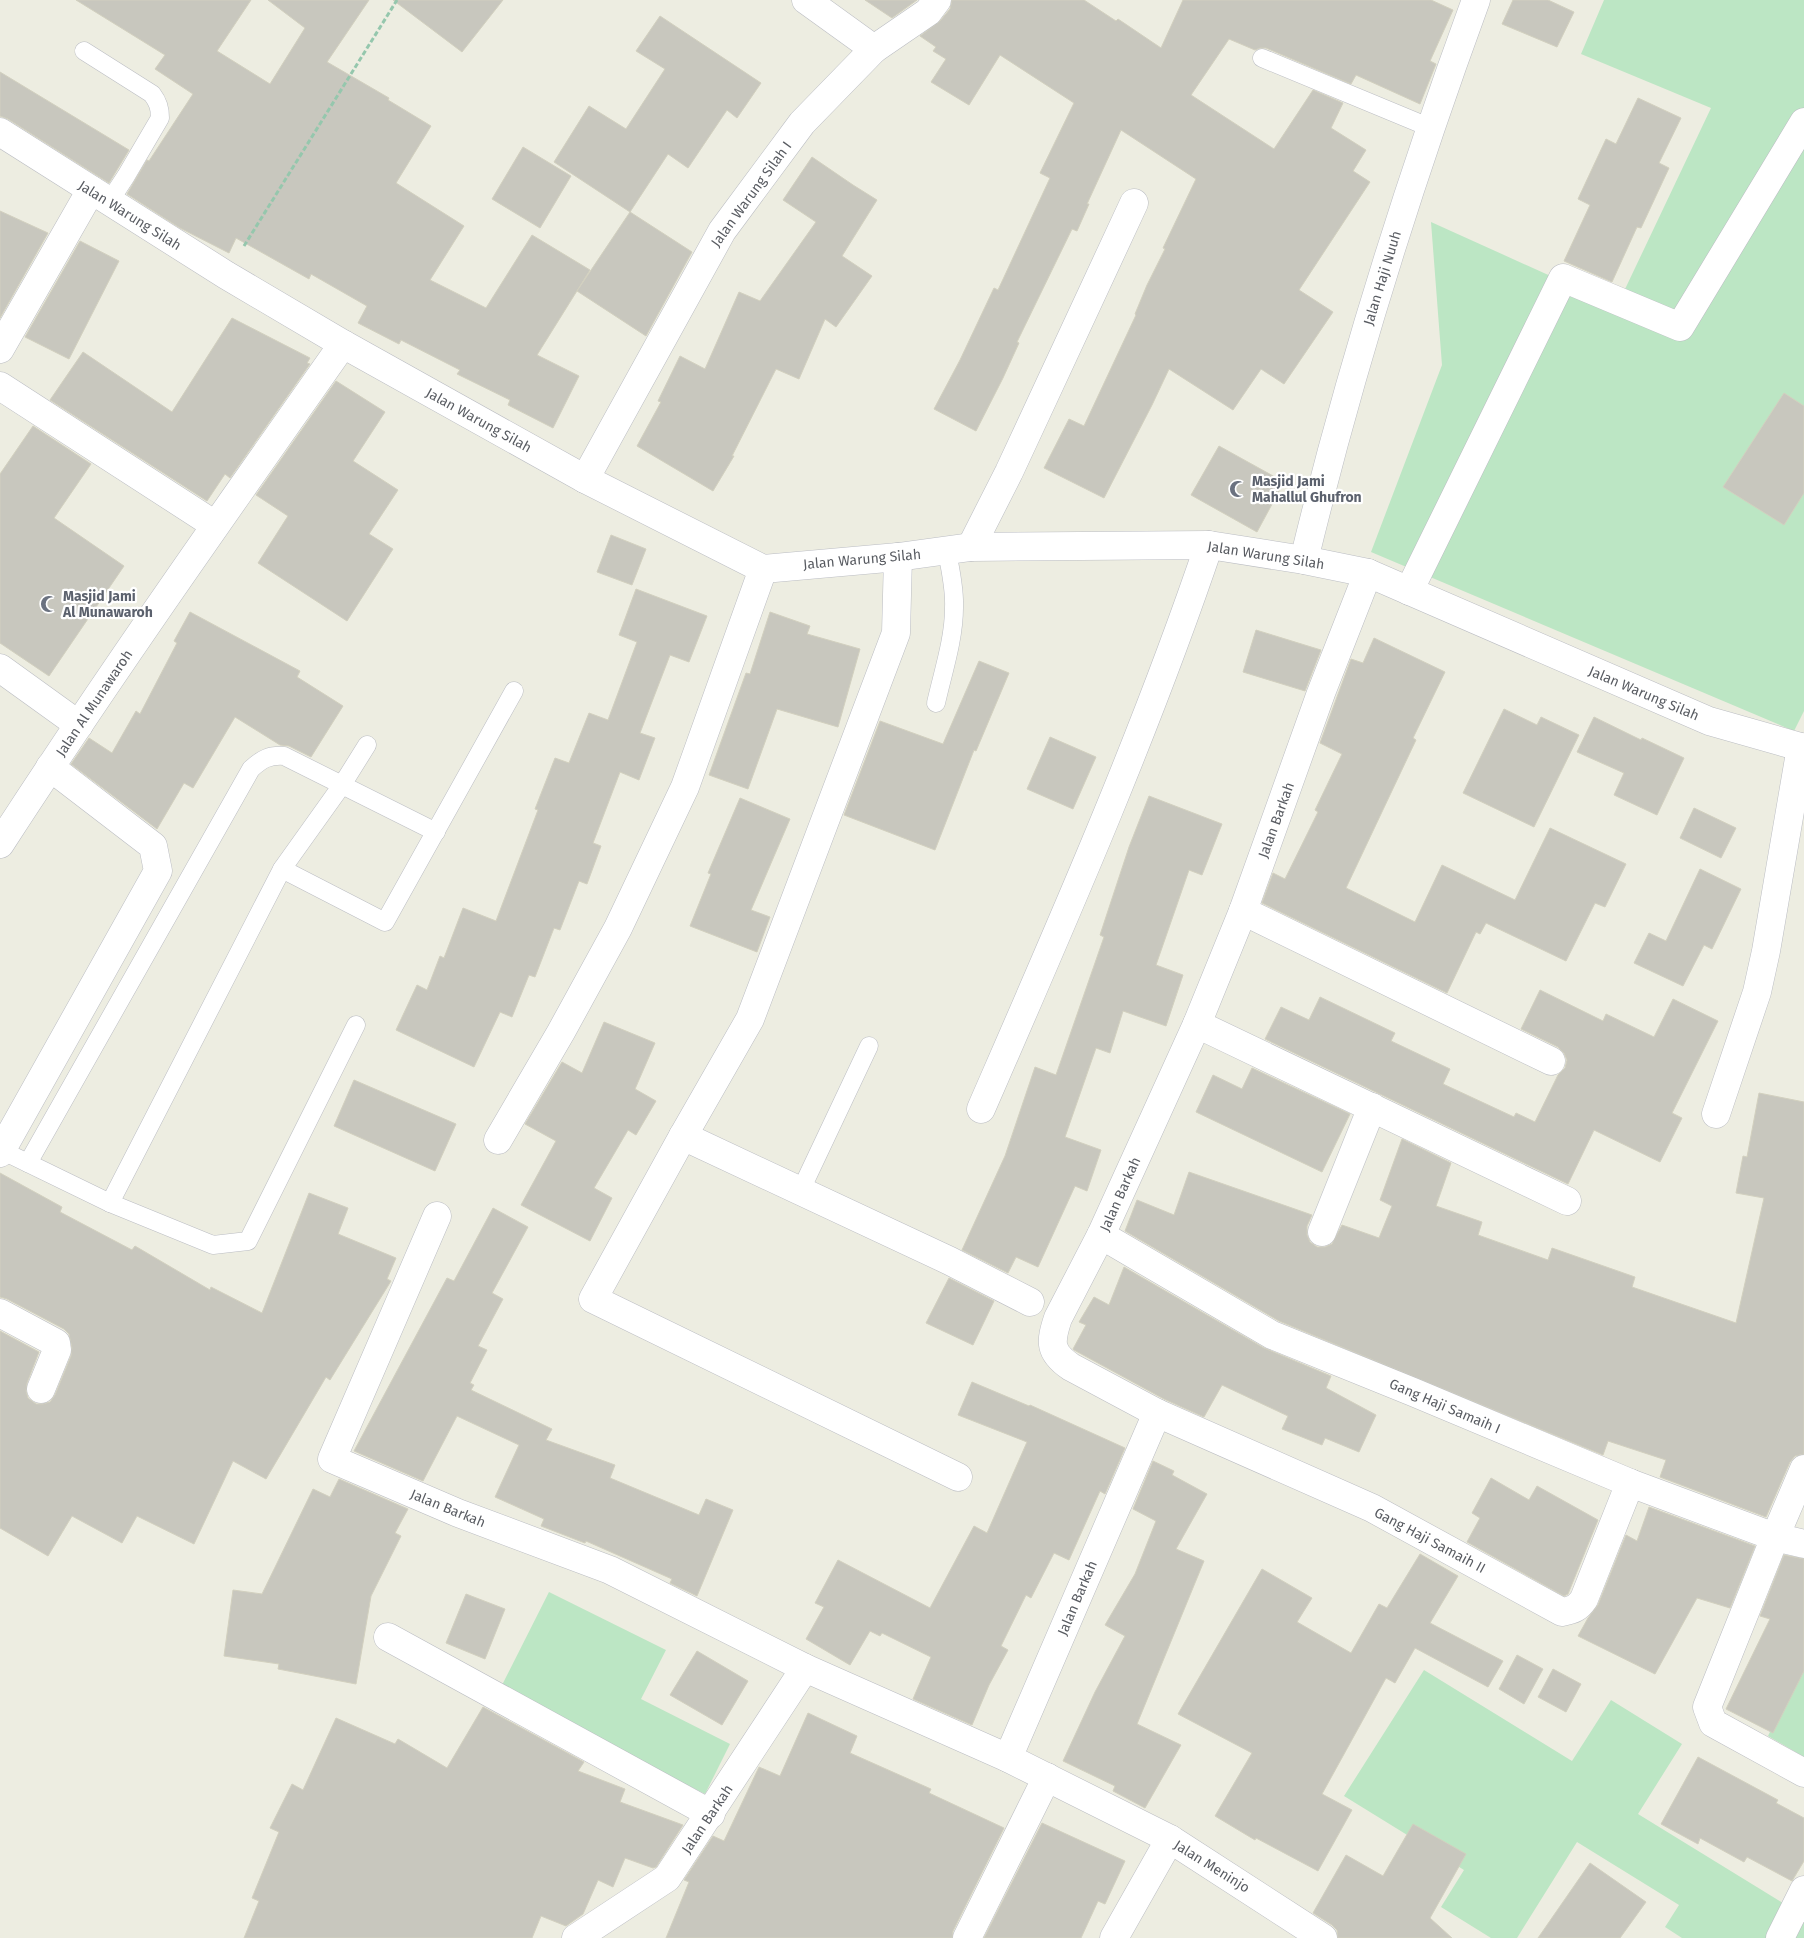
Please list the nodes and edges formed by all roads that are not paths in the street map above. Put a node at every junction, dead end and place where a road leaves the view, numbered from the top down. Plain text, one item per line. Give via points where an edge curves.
1 (806, 0) edge
2 (937, 0) edge
3 (1476, 0) edge
4 (874, 49) junction
5 (84, 51) dead end
6 (1262, 58) dead end
7 (1804, 122) edge
8 (1431, 128) junction
9 (0, 132) edge
10 (100, 196) junction
11 (1134, 203) dead end
12 (343, 344) junction
13 (0, 349) edge
14 (0, 386) edge
15 (584, 479) junction
16 (215, 525) junction
17 (1209, 545) junction
18 (959, 549) junction
19 (898, 558) junction
20 (1304, 560) junction
21 (763, 568) junction
22 (1368, 573) junction
23 (1409, 592) junction
24 (0, 668) edge
25 (514, 690) dead end
26 (936, 703) dead end
27 (79, 725) junction
28 (367, 745) dead end
29 (1802, 748) edge
30 (50, 767) junction
31 (342, 785) junction
32 (436, 832) junction
33 (0, 844) edge
34 (282, 869) junction
35 (1243, 911) junction
36 (1196, 1024) junction
37 (356, 1025) dead end
38 (869, 1046) dead end
39 (1551, 1061) dead end
40 (1372, 1107) junction
41 (981, 1109) dead end
42 (1716, 1114) dead end
43 (683, 1136) junction
44 (498, 1140) dead end
45 (1, 1152) edge
46 (28, 1163) junction
47 (800, 1192) junction
48 (1566, 1201) dead end
49 (110, 1203) junction
50 (437, 1216) dead end
51 (1322, 1232) dead end
52 (1101, 1236) junction
53 (1030, 1302) dead end
54 (0, 1313) edge
55 (41, 1389) dead end
56 (1156, 1413) junction
57 (1804, 1469) edge
58 (958, 1476) dead end
59 (1630, 1483) junction
60 (1775, 1537) junction
61 (1804, 1544) edge
62 (388, 1637) dead end
63 (805, 1668) junction
64 (1008, 1758) junction
65 (1804, 1773) edge
66 (1047, 1777) junction
67 (711, 1814) junction
68 (1170, 1839) junction
69 (1804, 1890) edge
70 (576, 1938) edge
71 (967, 1938) edge
72 (1114, 1938) edge
73 (1323, 1938) edge
74 (1780, 1938) edge

1 - 4 street
2 - 4 street, Jalan Warung Silah I via 928,12
3 - 8 street, Jalan Haji Nuuh
4 - 15 street, Jalan Warung Silah I via 802,124 722,231
5 - 10 lane via 152,94 160,111 160,118 126,176
6 - 8 lane
7 - 23 street via 1680,327 1563,278
8 - 20 street, Jalan Haji Nuuh via 1378,287
9 - 10 street, Jalan Warung Silah
10 - 12 street, Jalan Warung Silah
10 - 13 street
11 - 18 street via 1008,472
12 - 15 street, Jalan Warung Silah
12 - 16 street, Jalan Al Munawaroh
14 - 16 street
15 - 21 street, Jalan Warung Silah
16 - 27 street, Jalan Al Munawaroh
17 - 18 street, Jalan Warung Silah
17 - 20 street, Jalan Warung Silah
17 - 41 street via 1181,629 1098,838
18 - 19 street, Jalan Warung Silah
18 - 26 lane via 950,638
19 - 21 street, Jalan Warung Silah
19 - 43 street via 896,633 750,1019
20 - 22 street, Jalan Warung Silah
21 - 44 street via 684,788 618,928
22 - 23 street, Jalan Warung Silah
22 - 35 street, Jalan Barkah
23 - 29 street, Jalan Warung Silah via 1709,722
24 - 27 street
25 - 32 lane
27 - 30 street, Jalan Al Munawaroh
28 - 31 lane
29 - 42 street via 1757,992
30 - 33 street
30 - 45 street, Jalan Al Munawaroh via 153,846 158,871
31 - 32 lane
31 - 34 lane
31 - 46 lane via 284,756 263,758 250,769
32 - 34 lane via 385,922
34 - 49 lane
35 - 36 street, Jalan Barkah
35 - 39 street
36 - 40 street
36 - 52 street, Jalan Barkah
37 - 49 lane via 248,1241 213,1245
38 - 47 lane
40 - 48 street
40 - 51 street
43 - 47 street
43 - 58 street via 593,1299
45 - 46 lane
46 - 49 lane
47 - 53 street
50 - 63 street, Jalan Barkah via 332,1459 458,1513 610,1570
52 - 56 street, Jalan Barkah via 1058,1318 1052,1348 1071,1367
52 - 59 street, Gang Haji Samaih I via 1272,1335
54 - 55 street via 58,1345
56 - 59 street, Gang Haji Samaih II via 1372,1508 1562,1612 1579,1607 1584,1599
56 - 64 street, Jalan Barkah
57 - 60 street
59 - 60 street, Gang Haji Samaih I
60 - 61 street, Gang Haji Samaih I
60 - 65 street via 1707,1707 1713,1723
62 - 67 street
63 - 64 street, Jalan Barkah
63 - 67 street, Jalan Barkah
64 - 66 street, Jalan Barkah
66 - 68 street, Jalan Barkah
66 - 71 street
67 - 70 street, Jalan Barkah via 667,1878
68 - 72 street, Jalan Meninjo
68 - 73 street, Jalan Meninjo
69 - 74 street

